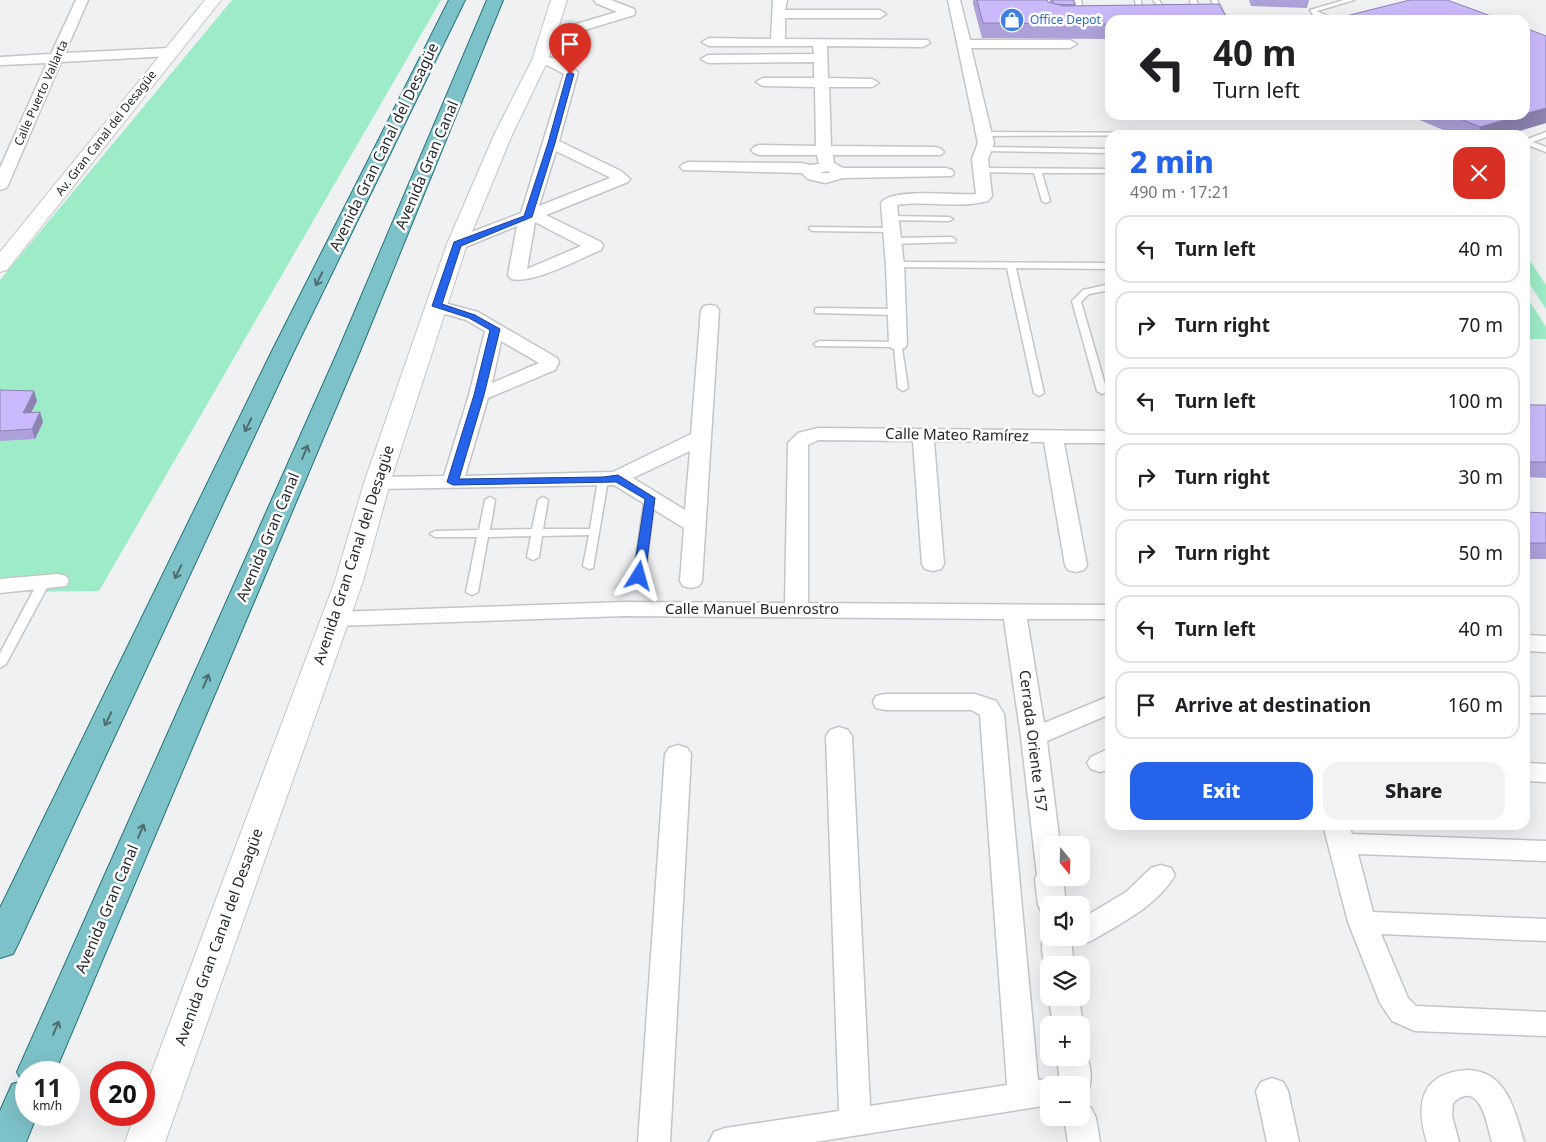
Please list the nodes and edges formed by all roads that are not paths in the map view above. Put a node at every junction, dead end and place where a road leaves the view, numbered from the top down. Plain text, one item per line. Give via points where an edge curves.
1 (82, 0) edge
2 (213, 0) edge
3 (456, 0) edge
4 (495, 0) edge
5 (559, 0) edge
6 (591, 0) edge
7 (600, 0) edge
8 (781, 0) edge
9 (954, 0) edge
10 (1078, 0) edge
11 (1138, 0) edge
12 (1156, 0) edge
13 (1193, 0) edge
14 (1214, 0) edge
15 (1351, 0) edge
16 (779, 14) junction
17 (880, 14) dead end
18 (1141, 15) edge
19 (1222, 15) edge
20 (1318, 15) edge
21 (1092, 16) edge
22 (585, 27) junction
23 (709, 42) dead end
24 (820, 42) junction
25 (778, 43) junction
26 (924, 43) dead end
27 (963, 44) junction
28 (1070, 44) edge
29 (543, 49) junction
30 (170, 52) junction
31 (56, 58) junction
32 (708, 59) dead end
33 (0, 61) edge
34 (763, 77) dead end
35 (821, 77) junction
36 (872, 89) dead end
37 (984, 134) junction
38 (1105, 134) edge
39 (1546, 134) edge
40 (1530, 140) edge
41 (552, 143) junction
42 (1530, 144) edge
43 (984, 149) junction
44 (759, 150) dead end
45 (1546, 150) edge
46 (824, 151) junction
47 (1105, 151) edge
48 (936, 152) dead end
49 (688, 167) dead end
50 (833, 170) junction
51 (982, 170) junction
52 (1037, 170) junction
53 (1105, 171) edge
54 (946, 173) dead end
55 (0, 185) edge
56 (1046, 201) dead end
57 (531, 216) junction
58 (949, 219) dead end
59 (813, 229) dead end
60 (891, 230) junction
61 (952, 240) dead end
62 (457, 244) junction
63 (1, 263) edge
64 (895, 265) junction
65 (1105, 266) edge
66 (1011, 267) junction
67 (1105, 288) edge
68 (437, 306) junction
69 (710, 310) dead end
70 (818, 311) dead end
71 (896, 312) junction
72 (495, 329) junction
73 (819, 344) dead end
74 (898, 344) junction
75 (903, 388) dead end
76 (1102, 391) dead end
77 (1039, 393) dead end
78 (479, 395) junction
79 (923, 434) junction
80 (1053, 436) junction
81 (702, 437) junction
82 (1105, 437) edge
83 (611, 479) junction
84 (453, 482) junction
85 (377, 483) junction
86 (650, 498) junction
87 (490, 500) dead end
88 (543, 500) dead end
89 (694, 525) junction
90 (537, 531) junction
91 (594, 532) junction
92 (483, 533) junction
93 (434, 534) dead end
94 (533, 557) dead end
95 (933, 564) dead end
96 (589, 566) dead end
97 (1076, 566) dead end
98 (639, 576) dead end
99 (51, 581) joint
100 (691, 581) dead end
101 (0, 586) edge
102 (472, 592) dead end
103 (796, 608) junction
104 (1014, 610) junction
105 (1105, 612) edge
106 (335, 619) junction
107 (1530, 643) edge
108 (1546, 644) edge
109 (0, 664) edge
110 (886, 702) dead end
111 (1530, 705) edge
112 (1546, 705) edge
113 (1105, 706) edge
114 (839, 736) dead end
115 (1034, 737) junction
116 (678, 754) dead end
117 (1530, 772) edge
118 (1546, 773) edge
119 (1338, 834) edge
120 (1045, 836) edge
121 (1546, 851) edge
122 (1161, 875) dead end
123 (1362, 922) junction
124 (1090, 928) edge
125 (1546, 930) edge
126 (0, 944) edge
127 (1546, 1024) edge
128 (41, 1061) edge
129 (1272, 1091) dead end
130 (1037, 1093) edge
131 (15, 1121) edge
132 (855, 1121) junction
133 (1081, 1126) edge
134 (6, 1142) edge
135 (145, 1142) edge
136 (654, 1142) edge
137 (725, 1142) edge
138 (1084, 1142) edge
139 (1283, 1142) edge
140 (1442, 1142) edge
141 (1508, 1142) edge

1 - 31 street, Calle Puerto Vallarta
2 - 30 street, Av. Gran Canal del Desagüe
3 -> 126 main road, Avenida Gran Canal del Desagüe via 282,353
128 -> 4 main road, Avenida Gran Canal via 349,351
5 - 29 street, Avenida Gran Canal del Desagüe
6 - 22 street
7 - 22 street via 629,12
8 - 16 street
9 - 27 street
10 - 21 lane via 1079,16
11 - 18 lane
12 - 13 lane via 1160,7 1185,9 1193,7
14 - 19 lane
15 - 20 lane via 1313,10
16 - 17 street
16 - 25 street
22 - 29 street
23 - 25 street
24 - 25 street
24 - 26 street
24 - 35 street
27 - 28 street
27 - 37 street
29 - 41 street via 553,62 571,72
29 - 62 street, Avenida Gran Canal del Desagüe via 502,135
30 - 31 street
30 - 63 street, Av. Gran Canal del Desagüe
31 - 33 street
31 - 55 street, Calle Puerto Vallarta
32 - 35 street
34 - 35 street
35 - 36 street
35 - 46 street
37 - 38 lane
37 - 43 street
39 - 40 lane
41 - 57 street
41 - 57 street via 622,179
42 - 45 lane
43 - 47 lane
43 - 51 street via 980,159
44 - 46 street
46 - 48 street
46 - 50 street
49 - 50 street via 810,170 817,167
50 - 54 street
51 - 52 lane
51 - 60 street via 982,198 892,201 889,206
52 - 53 lane
52 - 56 lane
57 - 57 street via 595,246 519,276 517,273
57 - 62 street
58 - 60 lane
59 - 60 lane
60 - 61 lane
60 - 64 street
62 - 68 street, Avenida Gran Canal del Desagüe
64 - 66 lane
64 - 71 street
65 - 66 lane
66 - 77 lane
67 - 76 lane via 1086,292 1076,301
68 - 72 street via 472,316
68 - 85 street, Avenida Gran Canal del Desagüe
69 - 81 street
70 - 71 lane
71 - 74 street
72 - 78 street
72 - 78 street via 550,364
73 - 74 lane
74 - 75 lane
78 - 84 street
79 - 80 street, Calle Mateo Ramírez
79 - 95 street
79 - 103 street, Calle Mateo Ramírez via 818,434 804,437 798,443
80 - 82 street, Calle Mateo Ramírez
80 - 97 street
81 - 83 street
81 - 89 street
83 - 84 street
83 - 86 street
83 - 91 lane
84 - 85 street
85 - 106 street, Avenida Gran Canal del Desagüe
86 - 89 street
86 - 98 lane
87 - 92 lane
88 - 90 lane
89 - 100 street
90 - 91 lane
90 - 92 lane
90 - 94 lane
91 - 96 lane
92 - 93 lane
92 - 102 lane
99 - 101 street
99 - 109 lane
103 - 104 street, Calle Manuel Buenrostro
103 - 106 street, Calle Manuel Buenrostro via 624,609
104 - 105 street, Calle Manuel Buenrostro
104 - 115 street, Cerrada Oriente 157
106 - 135 street, Avenida Gran Canal del Desagüe
107 - 108 street
110 - 130 street via 975,702 987,707 992,714
111 - 112 street
113 - 115 street
114 - 132 street
115 - 120 street, Cerrada Oriente 157
116 - 136 street
117 - 118 street
119 - 121 street
119 - 123 street
122 - 124 street via 1136,900
123 - 125 street
123 - 127 street via 1395,1003 1406,1016
129 - 139 street
130 - 132 street
131 - 134 main road
132 - 137 street
133 - 138 street
140 - 141 street via 1435,1114 1438,1098 1446,1088 1462,1083 1480,1085 1489,1094 1497,1106

